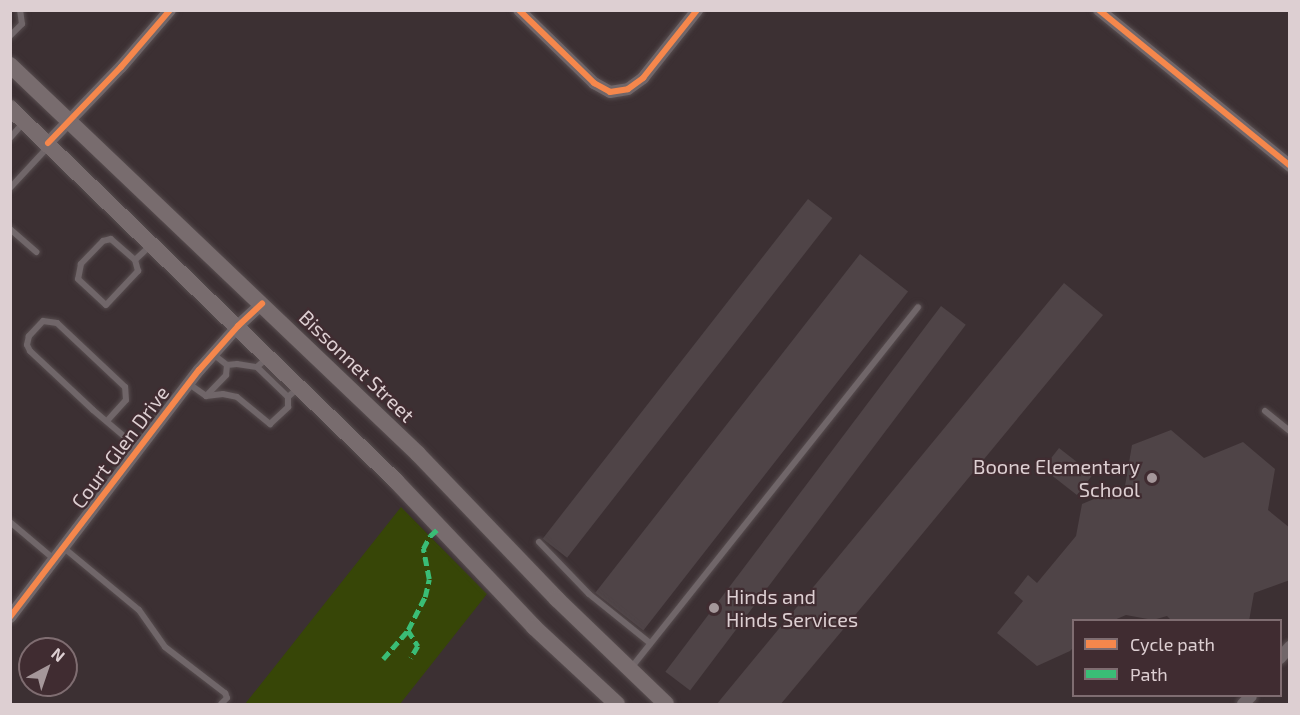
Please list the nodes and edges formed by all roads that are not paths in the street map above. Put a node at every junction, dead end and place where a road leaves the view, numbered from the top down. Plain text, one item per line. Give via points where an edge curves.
1 (20, 10) edge
2 (170, 10) edge
3 (519, 10) edge
4 (697, 10) edge
5 (1099, 10) edge
6 (10, 36) edge
7 (10, 65) edge
8 (10, 108) edge
9 (25, 121) junction
10 (70, 121) junction
11 (10, 138) edge
12 (49, 144) junction
13 (1290, 166) edge
14 (10, 188) edge
15 (10, 229) edge
16 (152, 244) junction
17 (36, 252) dead end
18 (135, 260) junction
19 (262, 304) junction
20 (918, 307) dead end
21 (238, 326) junction
22 (213, 354) junction
23 (263, 362) junction
24 (227, 365) junction
25 (188, 384) junction
26 (294, 392) junction
27 (206, 396) junction
28 (1265, 411) dead end
29 (107, 421) junction
30 (1290, 431) edge
31 (139, 449) junction
32 (10, 522) edge
33 (539, 542) dead end
34 (64, 548) junction
35 (55, 560) junction
36 (10, 617) edge
37 (650, 644) junction
38 (630, 669) junction
39 (221, 705) edge
40 (617, 705) edge
41 (666, 705) edge

1 - 6 lane via 22,24
2 - 10 street
3 - 4 street via 594,83 610,92 628,89 643,78
5 - 13 street
7 - 10 main road, Bissonnet Street
8 - 9 main road
9 - 11 lane
9 - 12 main road
10 - 12 street
10 - 19 main road, Bissonnet Street
12 - 14 lane
12 - 16 main road
15 - 17 lane
16 - 18 lane
16 - 21 main road
18 - 18 lane via 138,271 106,305 78,279 81,264 103,241 111,239
19 - 21 street, Court Glen Drive
19 - 38 main road, Bissonnet Street via 418,454
20 - 37 lane
21 - 22 street, Court Glen Drive
21 - 23 main road
22 - 24 lane
22 - 25 street, Court Glen Drive
23 - 24 lane
23 - 26 main road
24 - 27 lane via 226,375
25 - 27 lane
25 - 31 street, Court Glen Drive
26 - 27 lane via 288,407 270,424 237,397
26 - 40 main road via 396,482 534,627
28 - 30 lane
29 - 29 lane via 30,351 29,336 43,321 57,323 125,387 126,400
29 - 31 lane
31 - 34 street, Court Glen Drive
32 - 35 lane
33 - 37 lane via 589,594
34 - 35 street, Court Glen Drive
34 - 39 lane via 139,610 165,647 225,693 227,698
35 - 36 street, Court Glen Drive
37 - 38 lane
38 - 41 main road, Bissonnet Street

